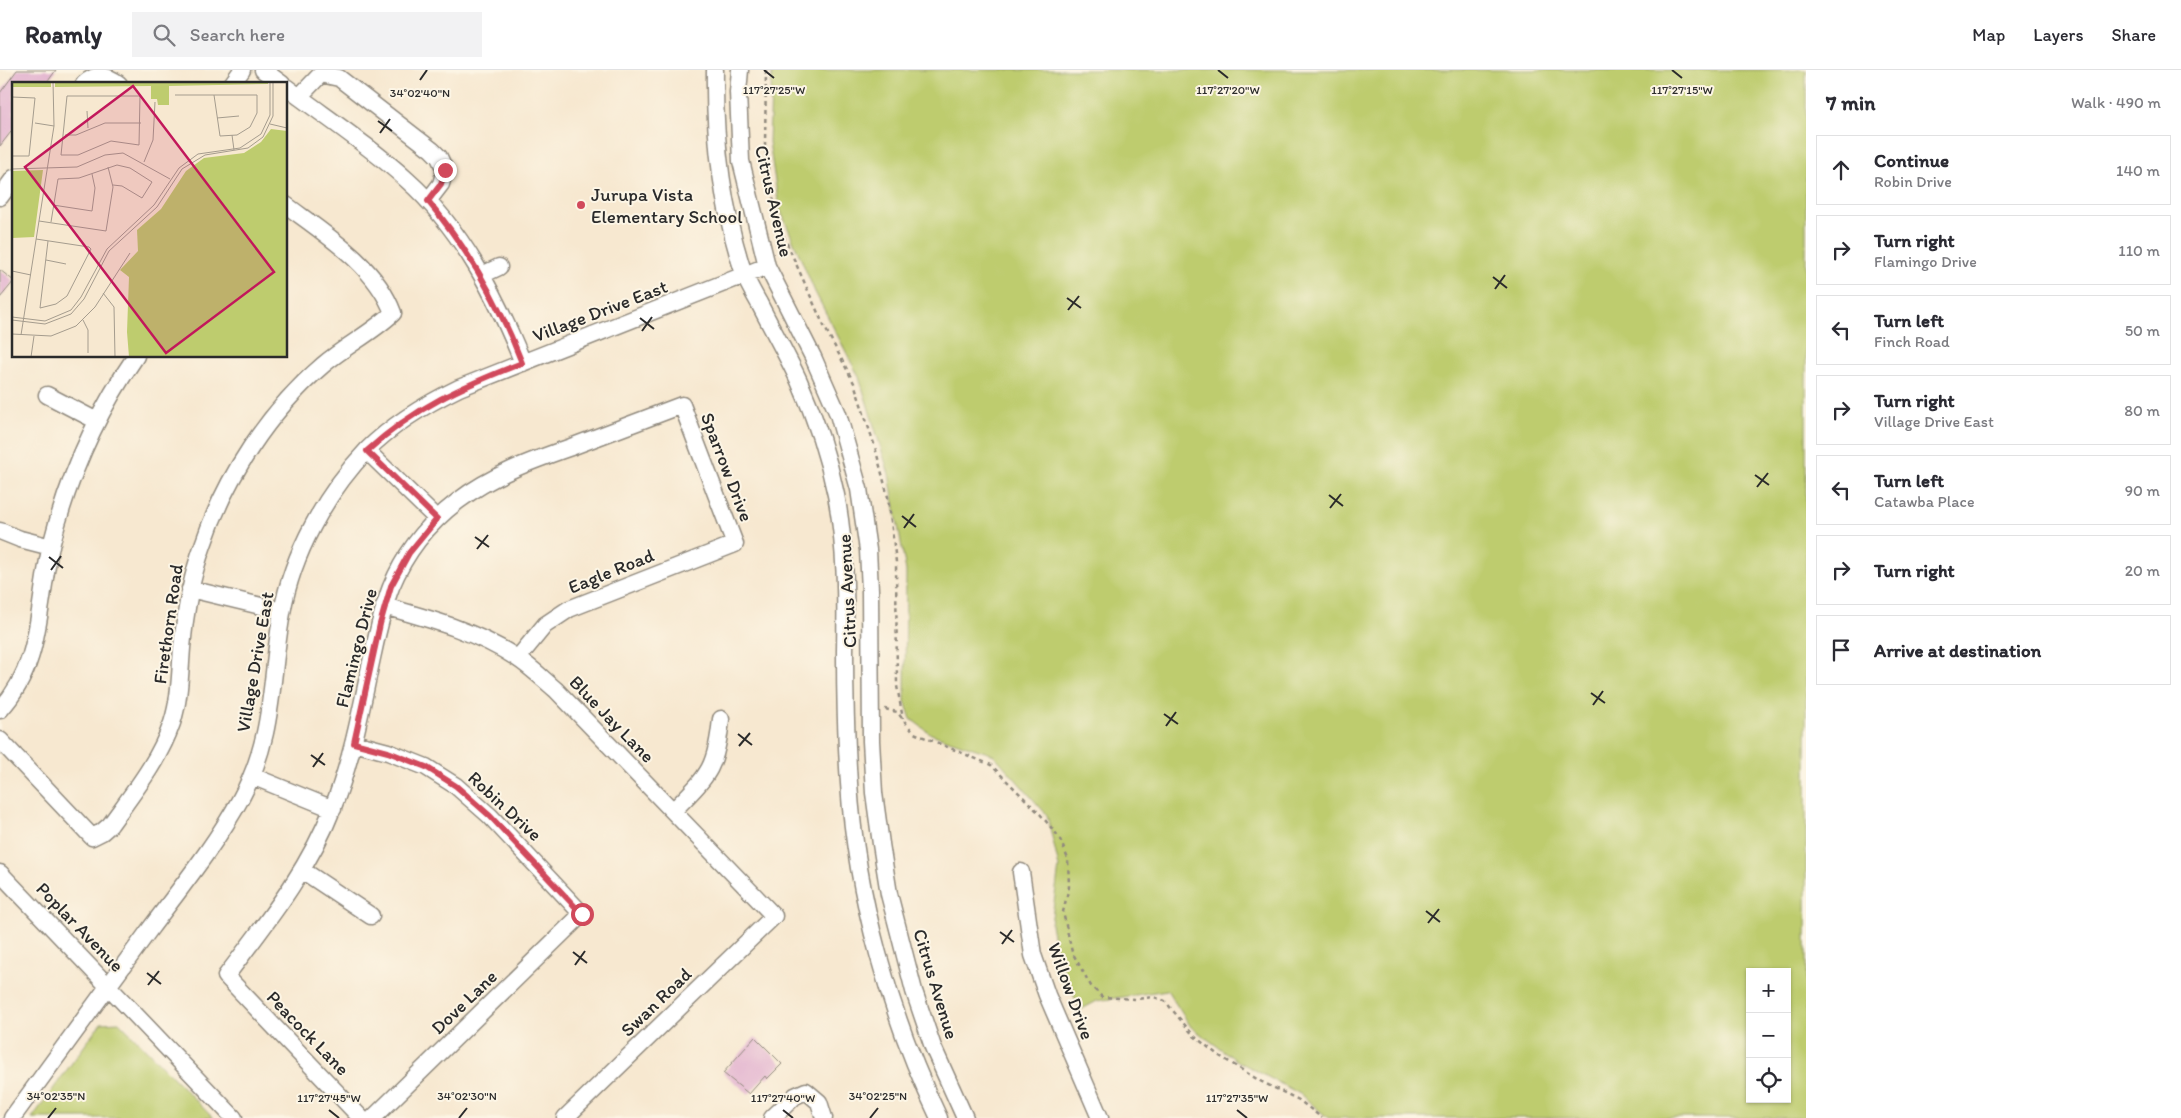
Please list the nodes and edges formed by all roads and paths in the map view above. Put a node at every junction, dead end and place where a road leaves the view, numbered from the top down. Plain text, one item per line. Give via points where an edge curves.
1 (242, 70) edge
2 (263, 70) edge
3 (716, 70) edge
4 (740, 70) edge
5 (90, 80) edge
6 (116, 82) edge
7 (233, 82) edge
8 (279, 82) edge
9 (293, 92) edge
10 (12, 181) edge
11 (0, 197) edge
12 (428, 201) junction
13 (288, 207) edge
14 (767, 266) junction
15 (499, 267) dead end
16 (482, 275) junction
17 (745, 276) junction
18 (135, 358) edge
19 (522, 363) junction
20 (47, 395) dead end
21 (682, 406) joint
22 (97, 420) junction
23 (367, 451) junction
24 (437, 519) junction
25 (0, 531) edge
26 (735, 544) joint
27 (51, 547) junction
28 (190, 589) junction
29 (384, 606) junction
30 (282, 611) junction
31 (518, 658) junction
32 (880, 707) dead end
33 (0, 710) edge
34 (721, 719) dead end
35 (0, 740) edge
36 (354, 743) junction
37 (252, 776) junction
38 (333, 809) junction
39 (674, 811) junction
40 (302, 870) junction
41 (1021, 872) dead end
42 (0, 874) edge
43 (582, 914) joint
44 (371, 916) dead end
45 (774, 916) joint
46 (226, 976) joint
47 (109, 986) junction
48 (12, 1118) edge
49 (234, 1118) edge
50 (362, 1118) edge
51 (373, 1118) edge
52 (565, 1118) edge
53 (772, 1118) edge
54 (824, 1118) edge
55 (940, 1118) edge
56 (965, 1118) edge
57 (1100, 1118) edge
58 (1322, 1118) edge

1 - 7 street
2 - 8 street
3 - 17 street, Citrus Avenue via 714,113 720,174
4 - 14 street, Citrus Avenue via 741,161
5 - 6 street via 109,77
9 - 12 street via 382,159
9 - 12 street via 320,74 338,78 432,150 445,170 441,184
10 - 11 street
12 - 16 street via 466,248
13 - 28 street, Firethorn Road via 327,236 368,274 387,297 393,313 340,351 303,383 257,439 218,508
14 - 17 street, Village Drive East
14 - 56 street, Citrus Avenue via 834,406 855,475 868,550 870,741 889,894 914,991 933,1047
15 - 16 street
16 - 19 street
17 - 19 street, Village Drive East
17 - 55 street, Citrus Avenue via 799,381 825,452 836,495 844,551 849,784 856,845 870,919 889,992
18 - 22 street
19 - 23 street, Village Drive East via 436,399
20 - 22 street
21 - 24 street, Flamingo Drive via 496,476
21 - 26 street, Sparrow Drive
22 - 27 street via 75,469
23 - 24 street
23 - 30 street, Village Drive East via 332,495 315,523 294,568
24 - 29 street, Flamingo Drive via 401,566
25 - 27 street
26 - 31 street, Eagle Road via 569,609 546,625
27 - 33 street via 32,655 16,690
28 - 30 street
28 - 35 street, Firethorn Road via 177,702 167,738 151,768 110,826 92,837
29 - 31 street, Blue Jay Lane via 471,634
29 - 36 street, Flamingo Drive
30 - 37 street, Village Drive East via 270,711
31 - 39 street, Blue Jay Lane via 556,690
32 - 58 path via 897,712 914,733 990,765 1059,837 1068,859 1069,887 1063,912 1072,952 1091,986 1102,997 1154,997 1165,1002 1194,1036 1218,1055 1260,1081 1300,1100
34 - 39 street via 718,748 712,766
36 - 38 street, Flamingo Drive
36 - 43 street, Robin Drive via 426,767 456,786 490,816
37 - 38 street
37 - 47 street, Village Drive East via 220,833
38 - 40 street, Flamingo Drive
39 - 45 street, Blue Jay Lane
40 - 44 street
40 - 46 street, Flamingo Drive
41 - 57 street, Willow Drive via 1033,955
42 - 47 street, Poplar Avenue
43 - 51 street, Dove Lane
45 - 52 street, Swan Road
46 - 50 street, Peacock Lane
47 - 48 street, Village Drive East
47 - 49 street, Poplar Avenue
53 - 54 street via 795,1096 806,1091 819,1102

